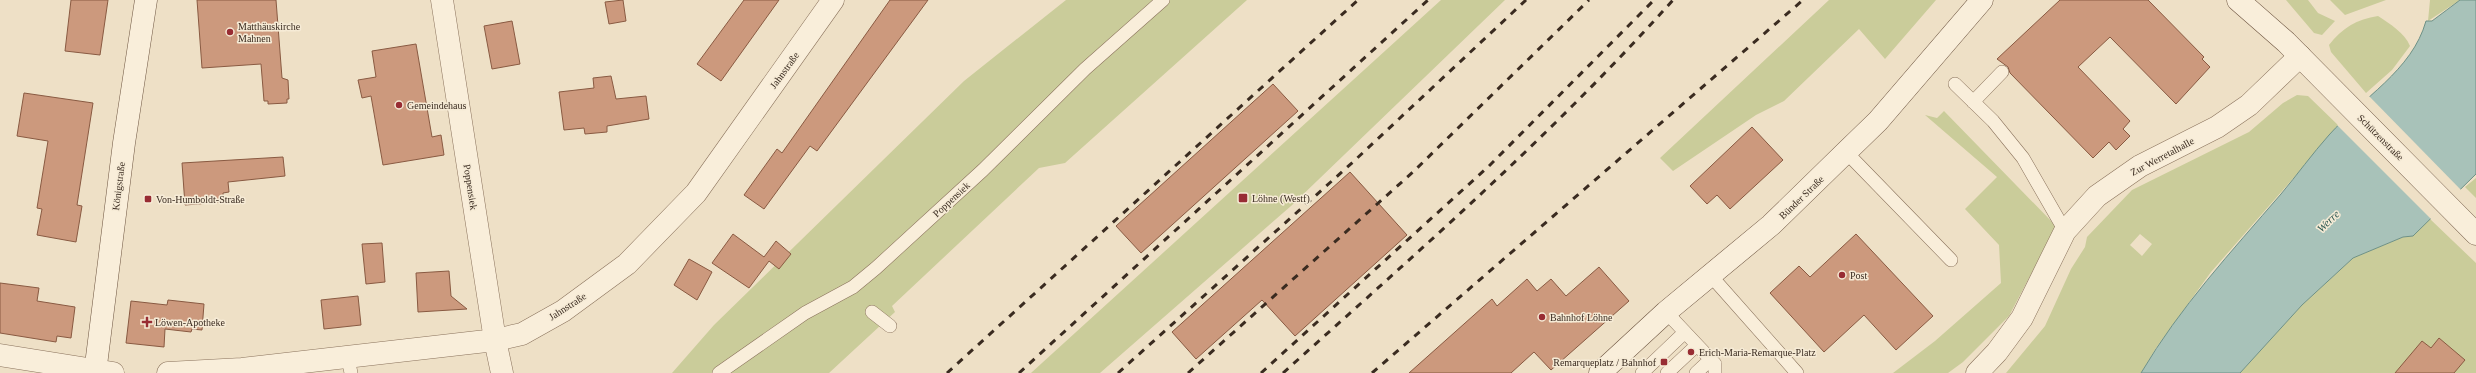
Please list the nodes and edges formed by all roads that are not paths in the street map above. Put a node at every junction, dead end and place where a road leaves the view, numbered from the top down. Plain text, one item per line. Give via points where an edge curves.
1 (146, 0) edge
2 (442, 0) edge
3 (833, 0) edge
4 (1163, 0) edge
5 (1982, 0) edge
6 (2238, 0) edge
7 (2252, 0) edge
8 (2293, 49) junction
9 (2002, 72) dead end
10 (1954, 84) dead end
11 (1973, 102) junction
12 (1846, 152) junction
13 (2065, 232) junction
14 (2476, 234) edge
15 (1951, 260) dead end
16 (1712, 276) junction
17 (872, 312) dead end
18 (1666, 312) junction
19 (890, 326) dead end
20 (1685, 332) junction
21 (495, 340) junction
22 (1697, 345) junction
23 (0, 356) edge
24 (1710, 359) junction
25 (349, 365) edge
26 (101, 372) edge
27 (168, 373) edge
28 (502, 373) edge
29 (719, 373) edge
30 (1600, 373) edge
31 (1642, 373) edge
32 (1667, 373) edge
33 (1696, 373) edge
34 (1715, 373) edge
35 (1797, 373) edge
36 (1977, 373) edge

1 - 26 street, Königstraße via 124,144
2 - 21 street, Poppensiek
3 - 21 street, Jahnstraße via 696,193 626,264 563,311 522,334
4 - 29 lane, Poppensiek via 1079,74 982,170 876,268 853,287 805,313
5 - 12 street, Bünder Straße via 1919,76
6 - 8 street, Schützenstraße
7 - 8 street, Schützenstraße
8 - 13 street, Zur Werretalhalle via 2249,105 2217,127 2140,166 2097,196
8 - 14 street, Schützenstraße
9 - 11 lane
10 - 11 lane
11 - 13 lane via 2024,158
12 - 15 lane
12 - 16 street, Bünder Straße via 1771,225
13 - 36 street, Zur Werretalhalle via 2022,318 1997,352
16 - 18 street, Bünder Straße
16 - 35 lane
17 - 19 lane
18 - 20 lane
18 - 30 street, Bünder Straße
20 - 22 lane
20 - 31 lane
21 - 25 street, Jahnstraße
21 - 28 street, Poppensiek
22 - 24 lane
22 - 32 lane
23 - 26 street
24 - 33 lane
24 - 34 lane via 1715,364
25 - 27 street, Jahnstraße

